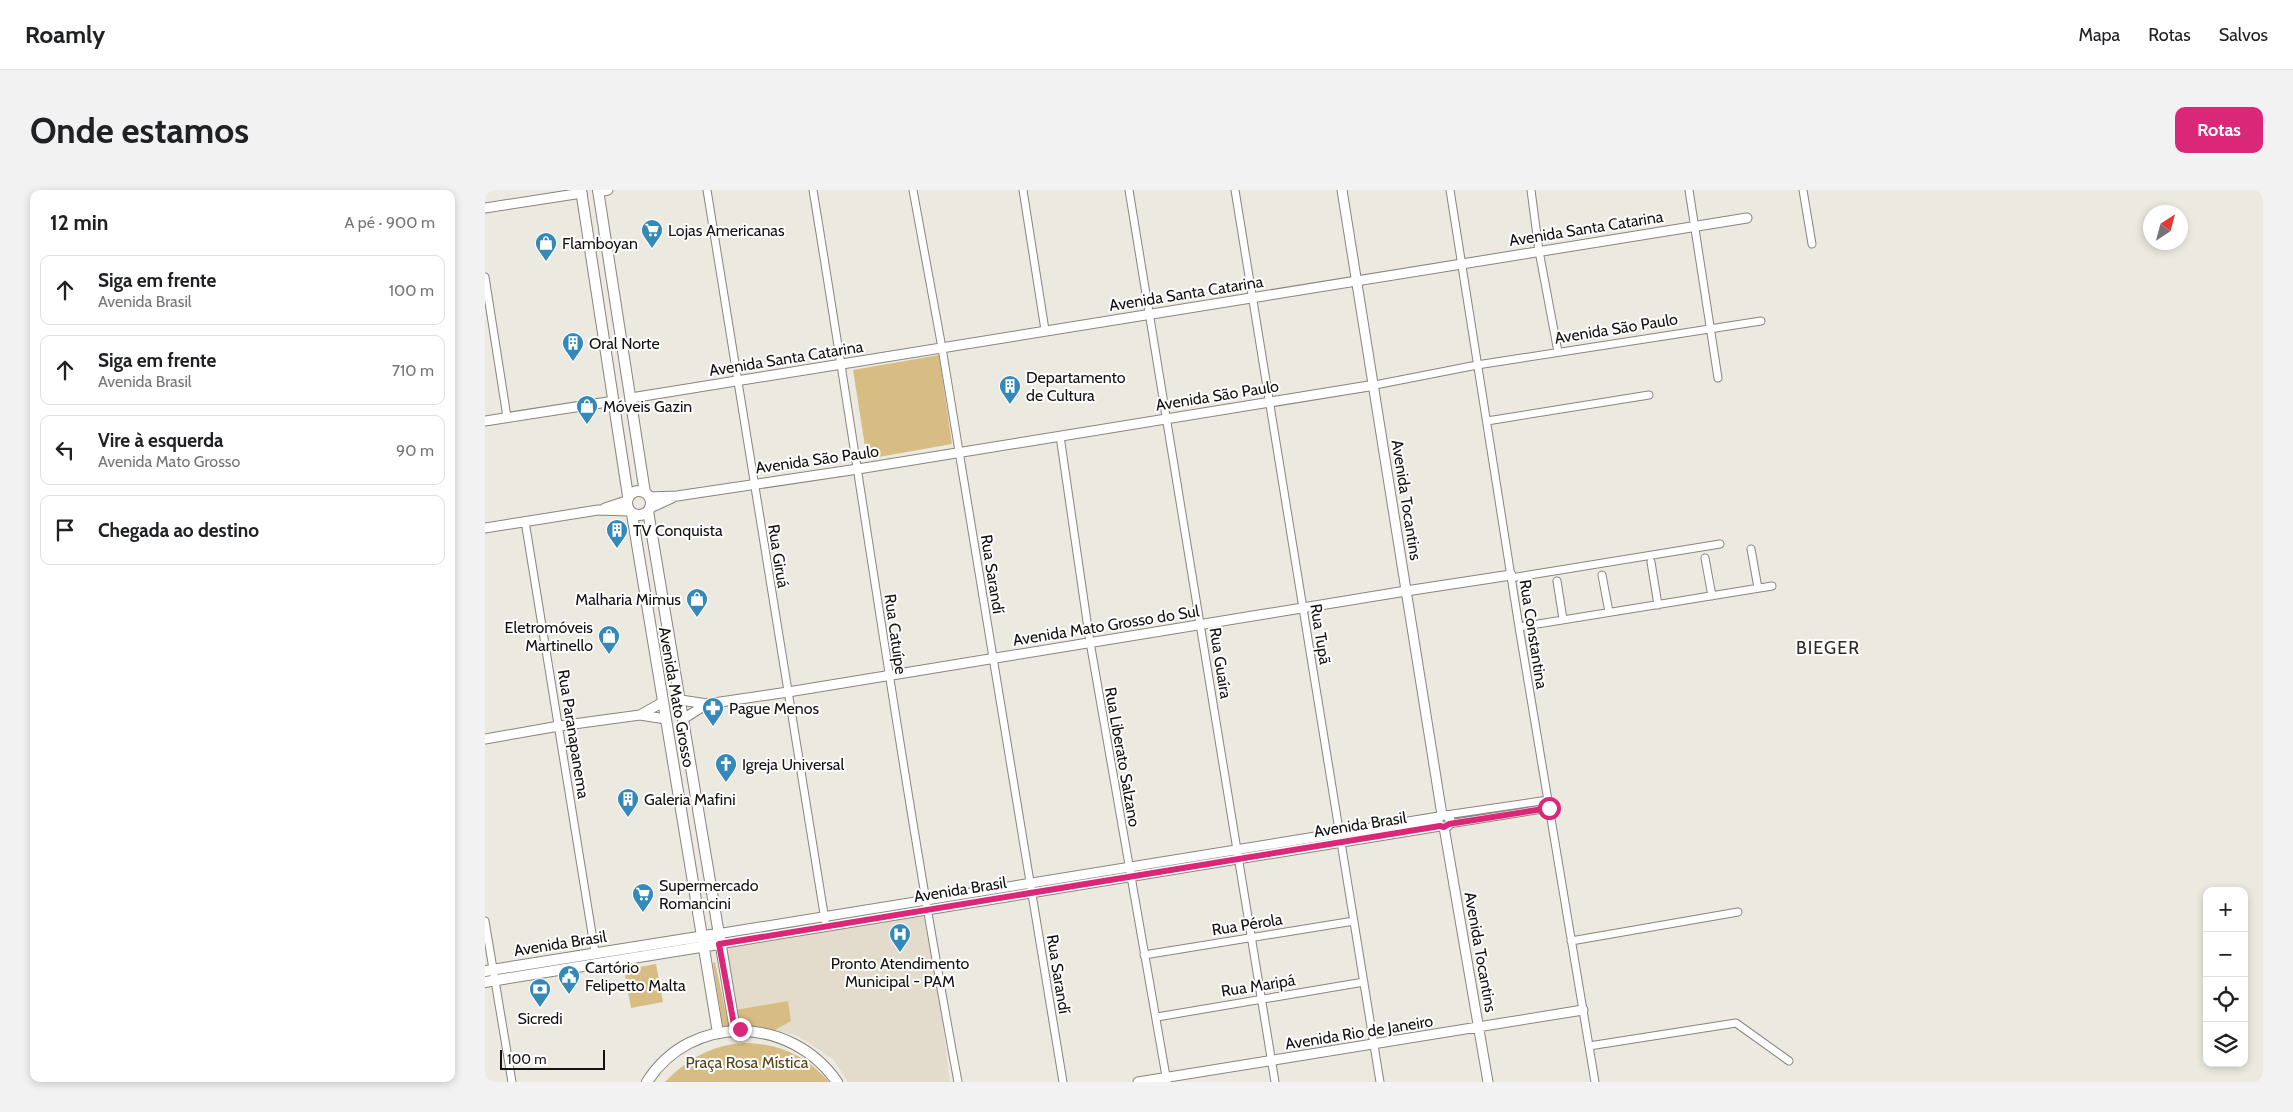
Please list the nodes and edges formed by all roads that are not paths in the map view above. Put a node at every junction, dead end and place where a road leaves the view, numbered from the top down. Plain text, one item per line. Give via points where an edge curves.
1 (707, 190) edge
2 (813, 190) edge
3 (913, 190) edge
4 (1023, 190) edge
5 (1129, 190) edge
6 (1235, 190) edge
7 (1342, 190) edge
8 (1450, 190) edge
9 (1531, 190) edge
10 (1689, 190) edge
11 (1803, 190) edge
12 (581, 191) edge
13 (602, 191) edge
14 (485, 208) edge
15 (585, 214) junction
16 (1747, 218) dead end
17 (1694, 226) junction
18 (607, 244) junction
19 (1812, 244) dead end
20 (1539, 251) junction
21 (1462, 263) junction
22 (485, 277) edge
23 (1357, 281) junction
24 (1253, 298) junction
25 (1149, 314) junction
26 (1761, 321) dead end
27 (1711, 329) junction
28 (1045, 330) junction
29 (942, 348) junction
30 (1558, 352) junction
31 (841, 363) junction
32 (1477, 364) junction
33 (1719, 378) dead end
34 (738, 381) junction
35 (1375, 385) junction
36 (1649, 395) dead end
37 (631, 398) junction
38 (614, 401) junction
39 (1270, 402) junction
40 (507, 417) junction
41 (1167, 418) junction
42 (485, 421) edge
43 (1487, 421) junction
44 (1060, 436) junction
45 (959, 453) junction
46 (858, 469) junction
47 (754, 484) junction
48 (647, 495) junction
49 (677, 496) junction
50 (629, 505) junction
51 (649, 510) junction
52 (525, 521) junction
53 (485, 528) edge
54 (1720, 544) dead end
55 (1751, 549) dead end
56 (1705, 558) dead end
57 (1651, 562) dead end
58 (1602, 575) dead end
59 (1511, 577) junction
60 (1557, 581) dead end
61 (1772, 586) dead end
62 (1758, 588) junction
63 (1406, 590) junction
64 (1712, 596) junction
65 (1658, 605) junction
66 (1303, 608) junction
67 (1609, 612) junction
68 (1563, 619) junction
69 (1200, 624) junction
70 (1519, 627) junction
71 (1089, 642) junction
72 (993, 658) junction
73 (888, 675) junction
74 (788, 692) junction
75 (681, 700) junction
76 (663, 702) junction
77 (707, 704) junction
78 (639, 716) junction
79 (666, 719) junction
80 (683, 719) junction
81 (559, 726) junction
82 (485, 739) edge
83 (1548, 800) junction
84 (1549, 808) junction
85 (1443, 821) junction
86 (1341, 838) junction
87 (1238, 854) junction
88 (1129, 871) junction
89 (1031, 888) junction
90 (926, 900) junction
91 (928, 909) junction
92 (1738, 912) dead end
93 (824, 916) junction
94 (1354, 920) junction
95 (485, 921) edge
96 (825, 926) junction
97 (1251, 937) junction
98 (718, 939) junction
99 (703, 941) junction
100 (1571, 941) junction
101 (595, 952) junction
102 (1144, 955) junction
103 (489, 970) edge
104 (490, 981) edge
105 (1364, 982) junction
106 (1261, 998) junction
107 (1583, 1010) junction
108 (1157, 1017) junction
109 (1479, 1028) junction
110 (735, 1030) junction
111 (718, 1033) junction
112 (1374, 1045) junction
113 (1589, 1046) junction
114 (1271, 1061) junction
115 (1789, 1061) dead end
116 (1166, 1080) edge
117 (512, 1082) edge
118 (647, 1082) edge
119 (837, 1082) edge
120 (958, 1082) edge
121 (1063, 1082) edge
122 (1139, 1082) edge
123 (1275, 1082) edge
124 (1380, 1082) edge
125 (1487, 1082) edge
126 (1595, 1082) edge

1 - 34 street, Rua Giruá
2 - 31 street, Rua Catuípe
3 - 29 street, Rua Sarandí
4 - 28 street
5 - 25 street, Rua Guaíra
6 - 24 street, Rua Tupã
7 - 23 street, Avenida Tocantins
8 - 21 street, Rua Constantina
9 - 20 street
10 - 17 street
11 - 19 street
12 - 14 street
12 - 15 main road, Avenida Mato Grosso
13 - 18 main road
15 - 18 main road via 592,224 596,246 601,250
15 - 38 main road, Avenida Mato Grosso
16 - 17 street, Avenida Santa Catarina
17 - 20 street, Avenida Santa Catarina
17 - 27 street
18 - 37 main road
20 - 21 street, Avenida Santa Catarina
20 - 30 street
21 - 23 street, Avenida Santa Catarina
21 - 32 street, Rua Constantina
22 - 40 street
23 - 24 street, Avenida Santa Catarina
23 - 35 street, Avenida Tocantins
24 - 25 street, Avenida Santa Catarina
24 - 39 street, Rua Tupã
25 - 28 street, Avenida Santa Catarina
25 - 41 street, Rua Guaíra
26 - 27 street, Avenida São Paulo
27 - 30 street, Avenida São Paulo
27 - 33 street
28 - 29 street, Avenida Santa Catarina
29 - 31 street, Avenida Santa Catarina
29 - 45 street, Rua Sarandí
30 - 32 street, Avenida São Paulo
31 - 34 street, Avenida Santa Catarina
31 - 46 street, Rua Catuípe
32 - 35 street, Avenida São Paulo
32 - 43 street, Rua Constantina
34 - 37 street, Avenida Santa Catarina
34 - 47 street, Rua Giruá
35 - 39 street, Avenida São Paulo
35 - 63 street, Avenida Tocantins
36 - 43 street
37 - 48 main road
38 - 40 street
38 - 50 main road, Avenida Mato Grosso
39 - 41 street, Avenida São Paulo
39 - 66 street, Rua Tupã
40 - 42 street
41 - 44 street, Avenida São Paulo
41 - 69 street, Rua Guaíra
43 - 59 street, Rua Constantina
44 - 45 street, Avenida São Paulo
44 - 71 street, Rua Liberato Salzano
45 - 46 street, Avenida São Paulo
45 - 72 street, Rua Sarandí
46 - 47 street, Avenida São Paulo
46 - 73 street, Rua Catuípe
47 - 49 street, Avenida São Paulo
47 - 74 street, Rua Giruá
48 - 49 street, Avenida São Paulo
48 - 50 main road via 636,491
48 - 51 main road, Avenida Mato Grosso
49 - 51 street, Avenida São Paulo
50 - 51 main road via 642,516
50 - 52 street
50 - 76 main road, Avenida Mato Grosso
51 - 75 main road, Avenida Mato Grosso
52 - 53 street
52 - 81 street, Rua Paranapanema
54 - 59 street
55 - 62 street
56 - 64 street
57 - 65 street
58 - 67 street
59 - 63 street, Avenida Mato Grosso do Sul
59 - 70 street, Rua Constantina
60 - 68 street
61 - 62 street
62 - 64 street
63 - 66 street, Avenida Mato Grosso do Sul
63 - 85 street, Avenida Tocantins
64 - 65 street
65 - 67 street
66 - 69 street, Avenida Mato Grosso do Sul
66 - 86 street, Rua Tupã
67 - 68 street
68 - 70 street
69 - 71 street, Avenida Mato Grosso do Sul
69 - 87 street, Rua Guaíra
70 - 83 street, Rua Constantina
71 - 72 street, Avenida Mato Grosso do Sul
71 - 88 street, Rua Liberato Salzano
72 - 73 street, Avenida Mato Grosso do Sul
72 - 89 street, Rua Sarandí
73 - 74 street, Avenida Mato Grosso do Sul
73 - 90 street, Rua Catuípe
74 - 77 street, Avenida Mato Grosso do Sul
74 - 93 street, Rua Giruá
75 - 77 street
75 - 80 main road, Avenida Mato Grosso
76 - 78 street
76 - 79 main road, Avenida Mato Grosso
77 - 80 street
78 - 79 street
78 - 81 street
79 - 99 main road, Avenida Mato Grosso
80 - 98 main road, Avenida Mato Grosso
81 - 82 street
81 - 101 street, Rua Paranapanema
83 - 84 street, Rua Constantina
83 - 85 street, Avenida Brasil
84 - 85 street, Avenida Brasil
84 - 100 street, Rua Constantina
85 - 86 street, Avenida Brasil
85 - 109 street, Avenida Tocantins
86 - 87 street, Avenida Brasil
86 - 94 street, Rua Tupã
87 - 88 street, Avenida Brasil
87 - 97 street, Rua Guaíra
88 - 89 street, Avenida Brasil
88 - 102 street, Rua Liberato Salzano
89 - 90 street, Avenida Brasil
89 - 91 street, Avenida Brasil
89 - 121 street, Rua Sarandí
90 - 91 street, Rua Catuípe
90 - 93 street, Avenida Brasil
91 - 96 street, Avenida Brasil
91 - 120 street, Rua Catuípe
92 - 100 street
93 - 96 street, Rua Giruá
93 - 98 street, Avenida Brasil
94 - 97 street, Rua Pérola
94 - 105 street, Rua Tupã
95 - 103 street
96 - 98 street, Avenida Brasil
97 - 102 street, Rua Pérola
97 - 106 street, Rua Guaíra
98 - 99 main road, Avenida Brasil
98 - 110 main road, Avenida Mato Grosso
99 - 101 main road, Avenida Brasil
99 - 104 main road, Avenida Brasil
99 - 111 main road, Avenida Mato Grosso
100 - 107 street, Rua Constantina
101 - 103 main road, Avenida Brasil
102 - 108 street, Rua Liberato Salzano
103 - 104 street
104 - 117 street
105 - 106 street, Rua Maripá
105 - 112 street, Rua Tupã
106 - 108 street, Rua Maripá
106 - 114 street, Rua Guaíra
107 - 109 street, Avenida Rio de Janeiro
107 - 113 street, Rua Constantina
108 - 116 street, Rua Liberato Salzano
109 - 112 street, Avenida Rio de Janeiro
109 - 125 street, Avenida Tocantins
110 - 111 main road
110 - 119 main road via 770,1034 791,1041 827,1067
111 - 118 main road via 705,1036 672,1055
112 - 114 street, Avenida Rio de Janeiro
112 - 124 street, Rua Tupã
113 - 115 street via 1736,1023
113 - 126 street, Rua Constantina
114 - 116 street, Avenida Rio de Janeiro
114 - 123 street, Rua Guaíra
116 - 122 street, Avenida Rio de Janeiro

